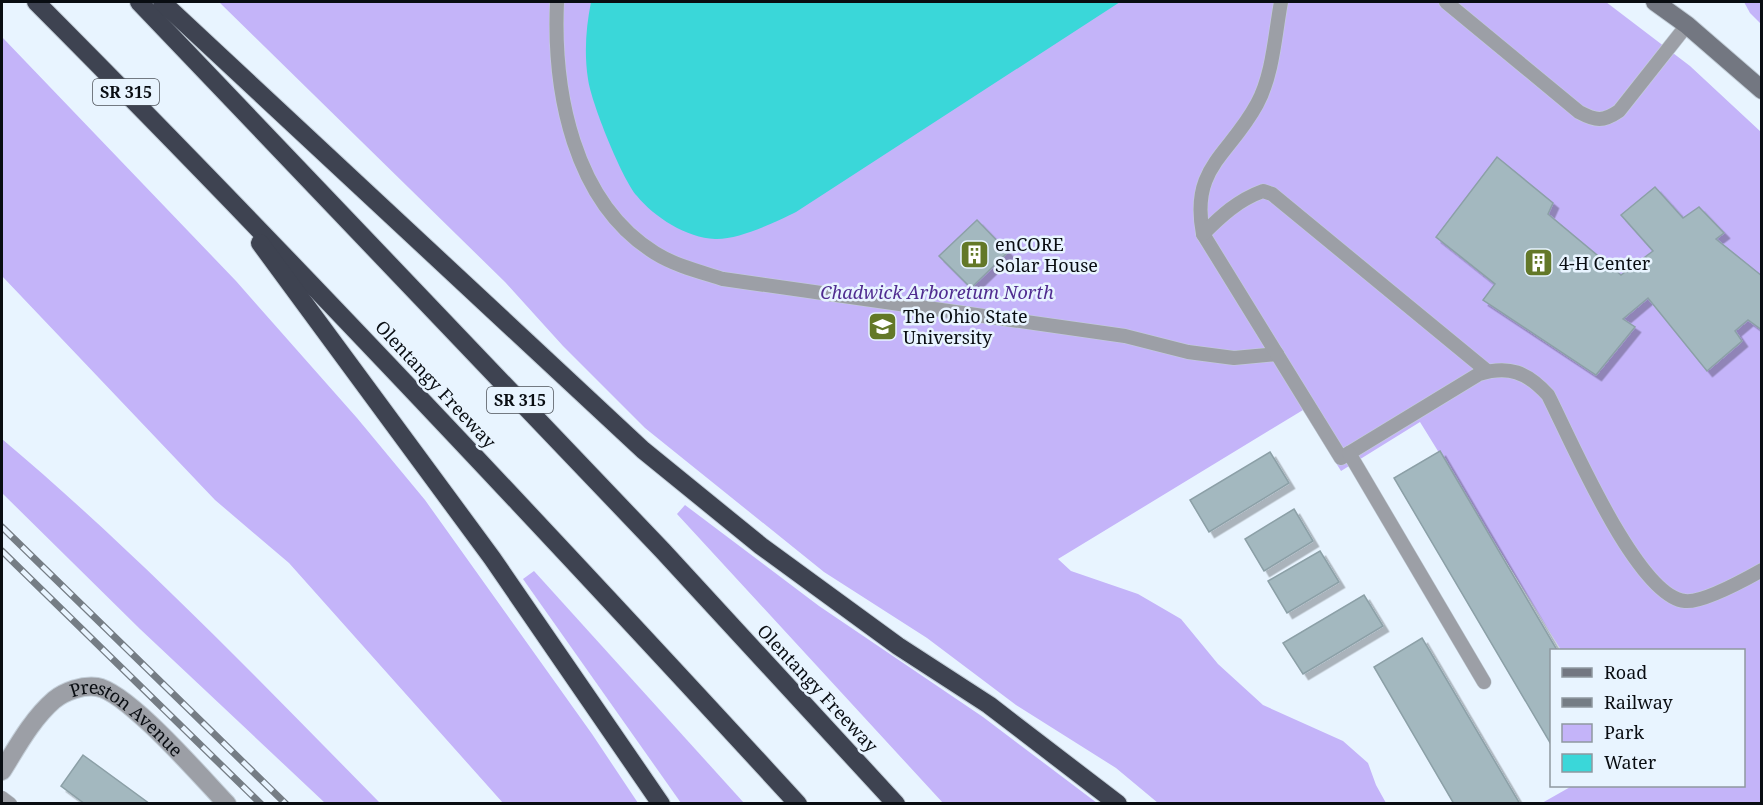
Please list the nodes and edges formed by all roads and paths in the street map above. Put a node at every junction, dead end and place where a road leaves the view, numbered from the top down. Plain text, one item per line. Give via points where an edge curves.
1 (36, 2) edge
2 (139, 2) edge
3 (162, 2) edge
4 (557, 2) edge
5 (1281, 2) edge
6 (1446, 2) edge
7 (1668, 5) edge
8 (1687, 25) junction
9 (1761, 90) edge
10 (217, 183) junction
11 (1203, 234) junction
12 (1277, 354) junction
13 (1488, 371) junction
14 (1349, 453) junction
15 (1761, 570) edge
16 (1484, 682) dead end
17 (2, 771) edge
18 (2, 798) edge
19 (10, 804) edge
20 (227, 804) edge
21 (661, 804) edge
22 (798, 804) edge
23 (896, 804) edge
24 (1118, 804) edge

1 - 10 highway, Olentangy Freeway / SR 315
2 - 23 highway, Olentangy Freeway / SR 315 via 663,551
3 - 24 highway via 643,450 761,546 898,646 989,705
4 - 12 lane via 558,79 576,147 592,184 612,215 656,254 723,279 1125,336 1188,352 1234,358
5 - 11 lane via 1258,104 1201,187 1198,209
6 - 8 lane via 1595,121 1619,111
7 - 8 street
8 - 9 street
10 - 21 highway via 492,558
10 - 22 highway, Olentangy Freeway / SR 315
11 - 12 lane
11 - 13 lane via 1248,196 1263,191 1272,194
12 - 14 lane via 1341,458
13 - 14 lane
13 - 15 lane via 1500,368 1516,372 1537,383 1548,395 1630,552 1648,577 1671,596 1686,601 1703,598
14 - 16 lane
17 - 20 street, Preston Avenue via 55,699 76,689 98,687 131,706
18 - 19 lane

